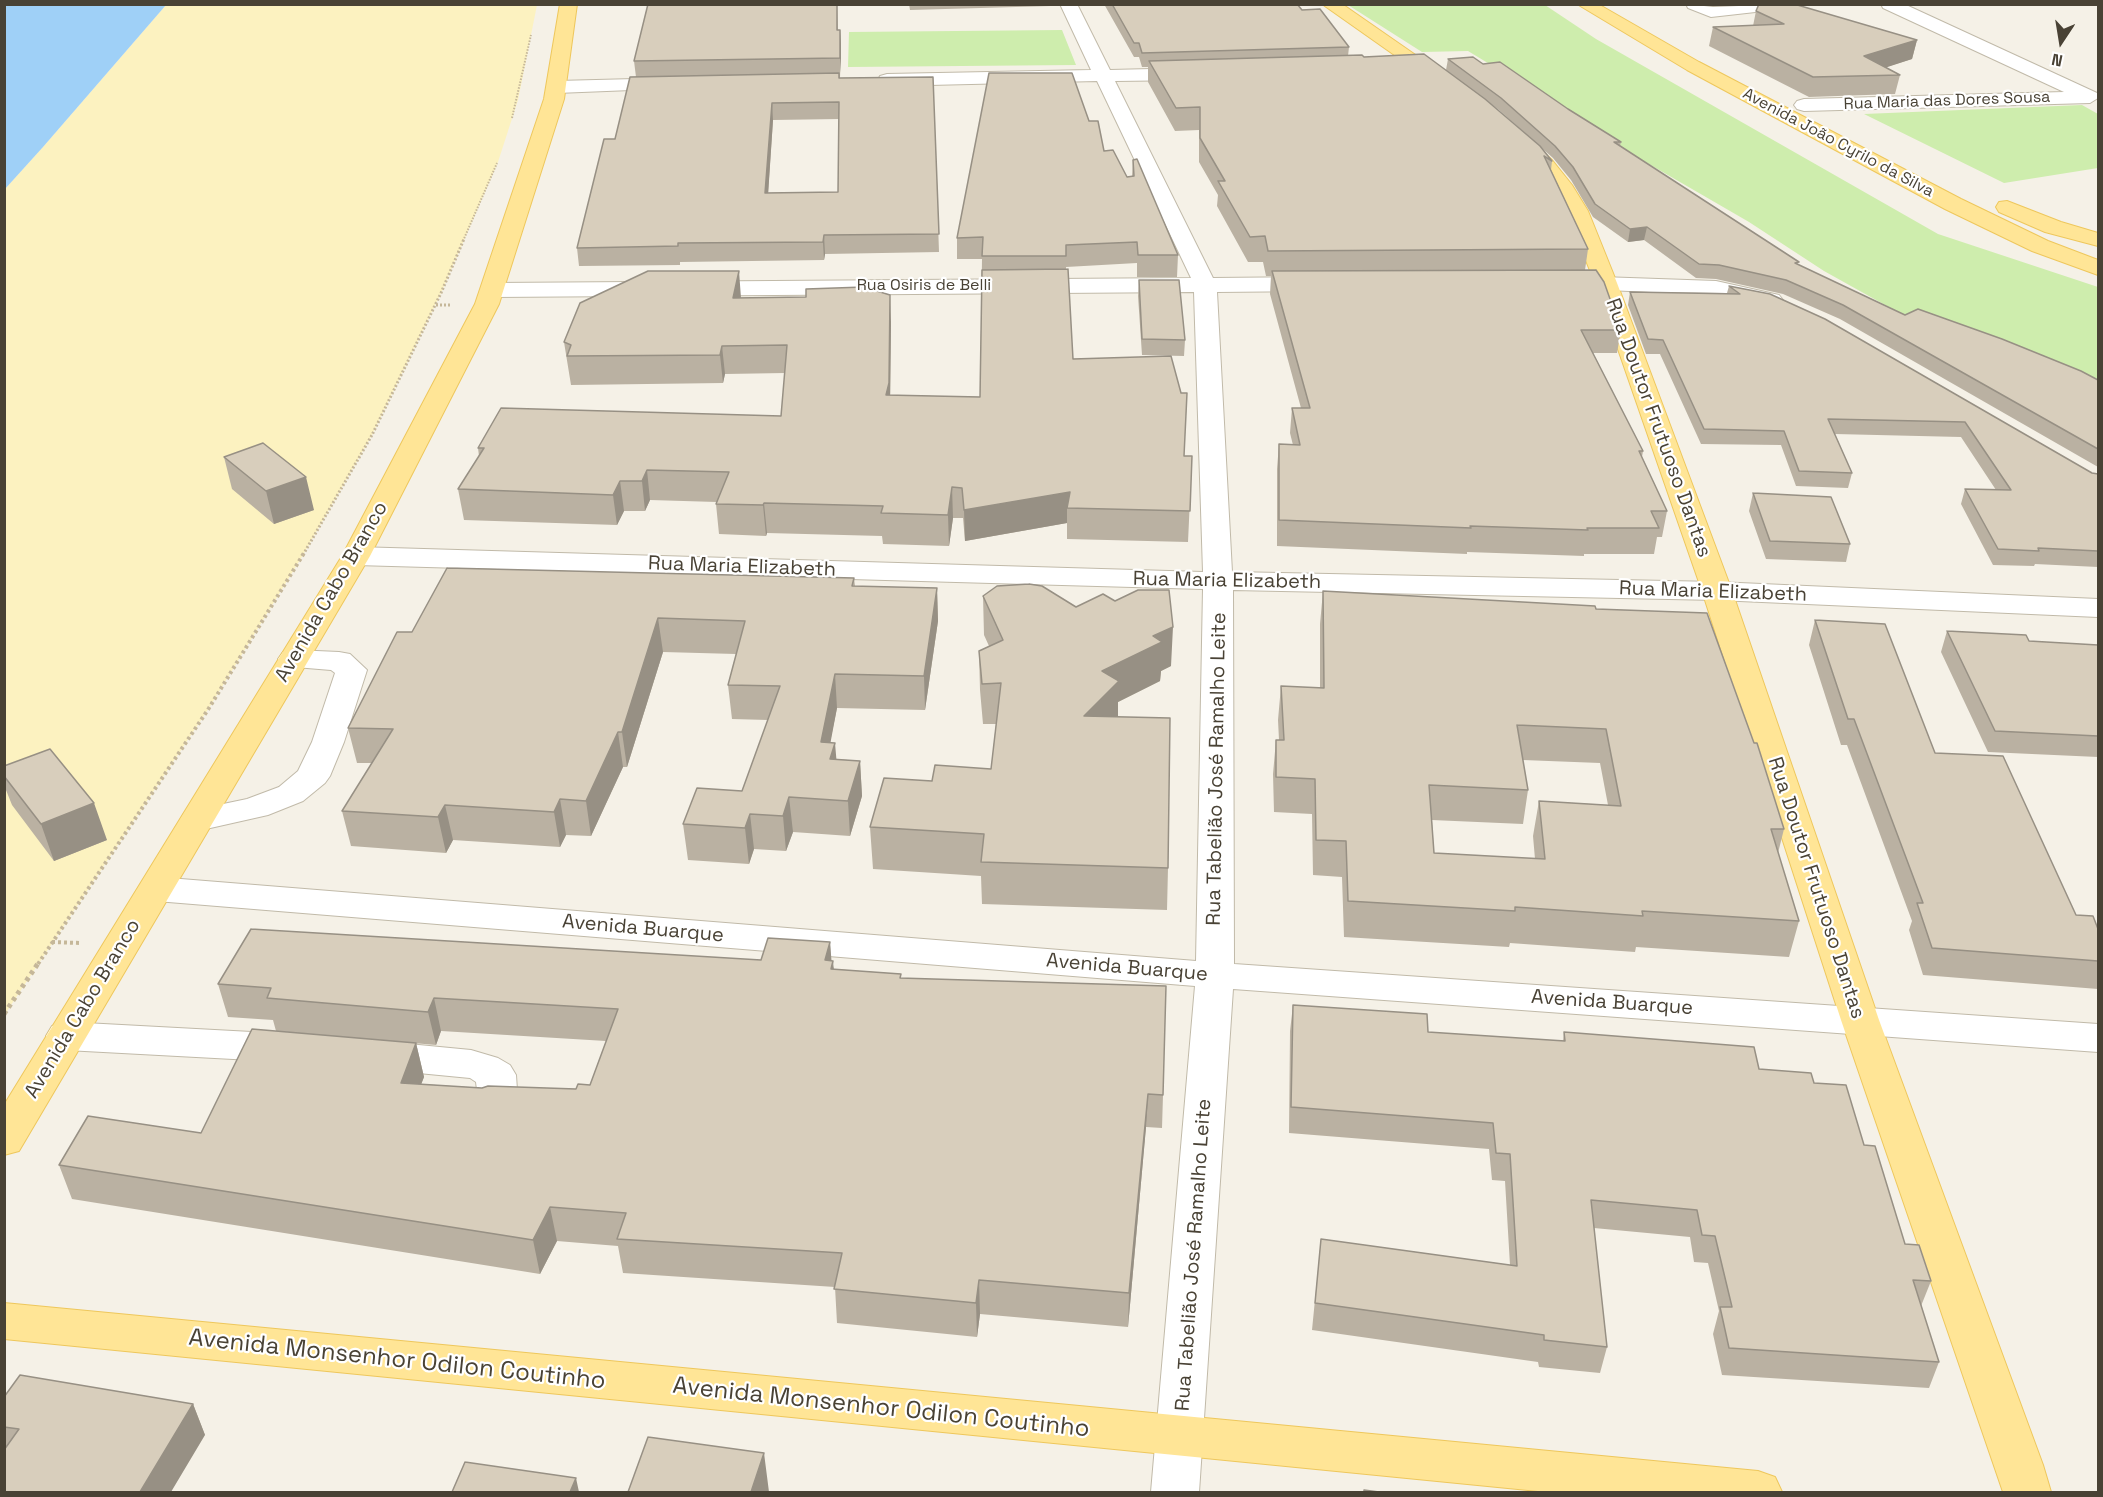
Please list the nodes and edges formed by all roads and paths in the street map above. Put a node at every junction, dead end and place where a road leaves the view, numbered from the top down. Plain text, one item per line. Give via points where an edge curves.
1 (569, 4) edge
2 (1068, 4) edge
3 (1330, 4) edge
4 (1585, 4) edge
5 (1609, 4) edge
6 (1694, 4) edge
7 (1782, 4) edge
8 (1889, 4) edge
9 (529, 39) dead end
10 (1425, 67) junction
11 (1390, 68) edge
12 (1211, 73) edge
13 (1104, 76) junction
14 (869, 81) edge
15 (693, 84) edge
16 (557, 87) junction
17 (2091, 93) edge
18 (1463, 95) edge
19 (1804, 105) junction
20 (511, 121) dead end
21 (1506, 130) edge
22 (1878, 142) dead end
23 (495, 168) dead end
24 (1994, 201) dead end
25 (2098, 240) edge
26 (2098, 268) edge
27 (1547, 283) edge
28 (1606, 283) junction
29 (1205, 284) junction
30 (1335, 284) edge
31 (494, 290) junction
32 (1797, 309) edge
33 (356, 556) junction
34 (1218, 581) junction
35 (1717, 591) junction
36 (2098, 608) edge
37 (294, 658) junction
38 (197, 820) junction
39 (156, 889) junction
40 (81, 943) dead end
41 (74, 953) dead end
42 (1215, 975) junction
43 (4, 1014) edge
44 (1860, 1020) junction
45 (66, 1036) junction
46 (2098, 1038) edge
47 (490, 1104) edge
48 (4, 1140) edge
49 (4, 1321) edge
50 (1179, 1438) junction
51 (1175, 1492) edge
52 (1758, 1492) edge
53 (2027, 1492) edge

1 - 16 main road, Avenida Cabo Branco
2 - 13 street, Rua Tabelião José Ramalho Leite
3 - 10 main road
4 - 26 main road, Avenida João Cyrilo da Silva via 1953,204 2040,246
5 - 19 main road, Avenida João Cyrilo da Silva
6 - 7 street via 1711,12
8 - 17 street
9 - 20 path
10 - 11 street
10 - 18 main road
12 - 13 street
13 - 14 street
13 - 29 street, Rua Tabelião José Ramalho Leite
15 - 16 street
16 - 31 main road, Avenida Cabo Branco
17 - 19 street, Rua Maria das Dores Sousa
19 - 22 main road, Avenida João Cyrilo da Silva
21 - 28 main road, Rua Doutor Frutuoso Dantas via 1562,184
23 - 43 path via 441,293 377,425 314,535 209,708
24 - 25 main road via 2053,227
27 - 28 street
28 - 32 street via 1716,288 1744,292
28 - 35 main road, Rua Doutor Frutuoso Dantas
29 - 30 street, Rua Osiris de Belli
29 - 31 street, Rua Osiris de Belli
29 - 34 street, Rua Tabelião José Ramalho Leite
31 - 33 main road, Avenida Cabo Branco
33 - 34 street, Rua Maria Elizabeth
33 - 37 main road, Avenida Cabo Branco
34 - 35 street, Rua Maria Elizabeth
34 - 42 street, Rua Tabelião José Ramalho Leite
35 - 36 street, Rua Maria Elizabeth
35 - 44 main road, Rua Doutor Frutuoso Dantas
37 - 38 main road, Avenida Cabo Branco
37 - 38 street via 339,662 351,670 313,776 291,794 256,808
38 - 39 main road, Avenida Cabo Branco
39 - 42 street, Avenida Buarque
39 - 45 main road, Avenida Cabo Branco
40 - 41 path
42 - 44 street, Avenida Buarque
42 - 50 street, Rua Tabelião José Ramalho Leite
44 - 46 street, Avenida Buarque
44 - 53 main road, Rua Doutor Frutuoso Dantas
45 - 47 street via 334,1052 477,1066 496,1075 497,1090
45 - 48 main road, Avenida Cabo Branco
49 - 50 main road, Avenida Monsenhor Odilon Coutinho
50 - 51 street, Rua Tabelião José Ramalho Leite
50 - 52 main road, Avenida Monsenhor Odilon Coutinho

